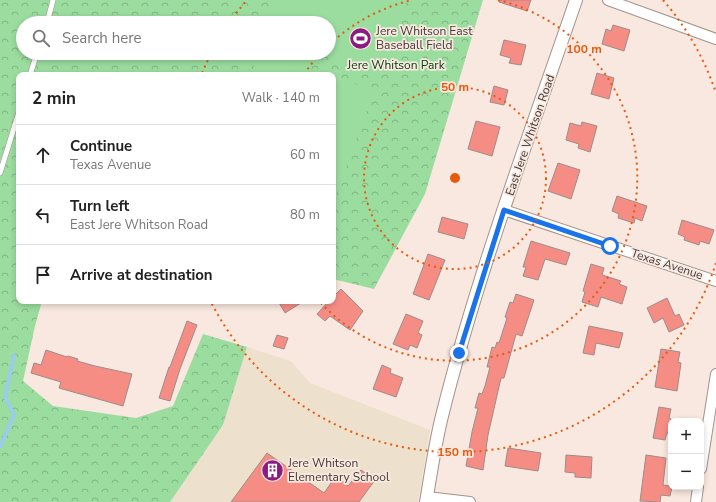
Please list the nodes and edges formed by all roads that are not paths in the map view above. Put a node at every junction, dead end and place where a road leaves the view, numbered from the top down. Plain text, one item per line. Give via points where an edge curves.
1 (53, 0) edge
2 (576, 0) edge
3 (608, 0) edge
4 (49, 16) edge
5 (716, 39) edge
6 (35, 60) edge
7 (31, 72) edge
8 (16, 122) edge
9 (0, 173) edge
10 (504, 210) junction
11 (716, 281) edge
12 (716, 374) edge
13 (704, 454) edge
14 (698, 490) edge
15 (426, 500) edge
16 (470, 502) edge
17 (696, 502) edge

1 - 4 lane
2 - 10 street, East Jere Whitson Road
3 - 5 street
6 - 7 lane
8 - 9 lane
10 - 11 street, Texas Avenue
10 - 15 street, East Jere Whitson Road via 466,327 442,416
12 - 13 street
14 - 17 street
15 - 16 street

